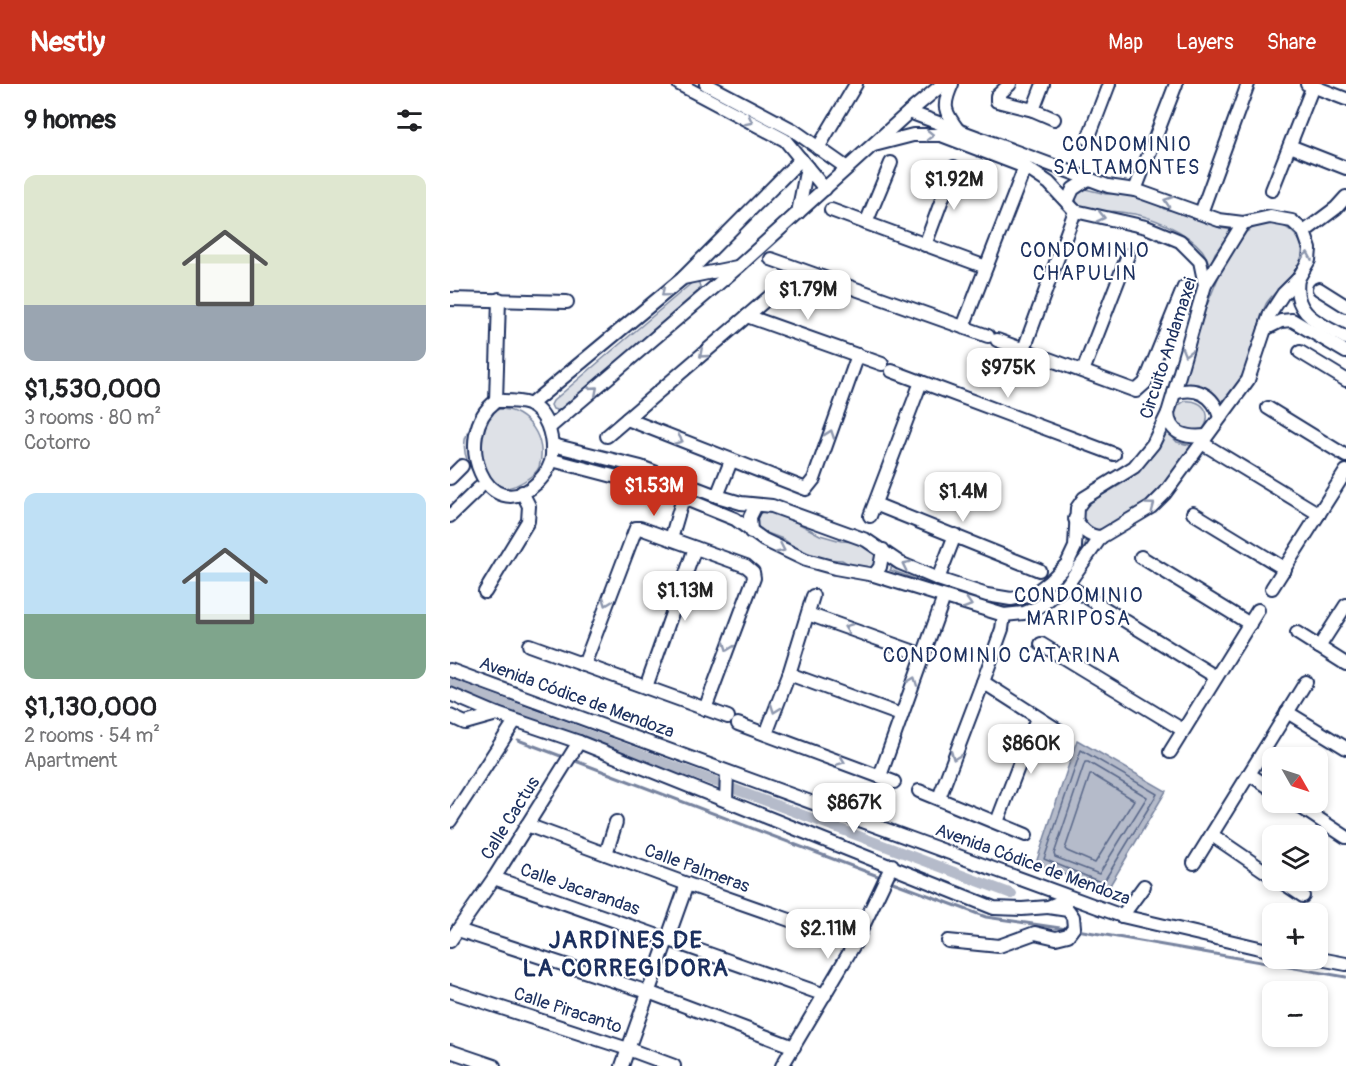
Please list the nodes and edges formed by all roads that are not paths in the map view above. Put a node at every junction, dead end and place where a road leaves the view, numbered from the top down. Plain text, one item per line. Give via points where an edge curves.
1 (679, 84) edge
2 (706, 84) edge
3 (856, 84) edge
4 (944, 84) edge
5 (952, 84) edge
6 (1010, 84) edge
7 (1042, 84) edge
8 (1109, 84) edge
9 (1176, 84) edge
10 (1248, 84) edge
11 (1310, 85) edge
12 (717, 92) edge
13 (1346, 99) edge
14 (1033, 110) junction
15 (909, 112) junction
16 (1054, 118) dead end
17 (959, 131) junction
18 (1088, 139) dead end
19 (873, 146) junction
20 (1290, 146) junction
21 (818, 148) junction
22 (804, 163) junction
23 (891, 163) dead end
24 (954, 167) dead end
25 (1025, 167) junction
26 (847, 168) junction
27 (1346, 168) edge
28 (1088, 179) junction
29 (825, 189) junction
30 (1135, 190) junction
31 (1272, 190) dead end
32 (1346, 197) edge
33 (1071, 206) junction
34 (831, 210) dead end
35 (798, 213) junction
36 (1201, 213) junction
37 (866, 223) junction
38 (1244, 223) junction
39 (1304, 232) junction
40 (925, 245) junction
41 (1128, 255) dead end
42 (771, 259) dead end
43 (738, 267) junction
44 (986, 267) junction
45 (701, 274) junction
46 (683, 278) junction
47 (1298, 279) junction
48 (1205, 285) junction
49 (1184, 287) dead end
50 (1319, 289) dead end
51 (705, 296) junction
52 (768, 298) dead end
53 (450, 299) edge
54 (499, 299) junction
55 (567, 302) dead end
56 (1346, 306) edge
57 (747, 316) junction
58 (963, 327) junction
59 (1265, 329) junction
60 (1346, 338) edge
61 (1024, 349) junction
62 (1300, 352) dead end
63 (1346, 352) edge
64 (858, 354) junction
65 (1083, 371) junction
66 (1346, 380) edge
67 (921, 382) junction
68 (1174, 393) junction
69 (496, 402) junction
70 (530, 405) junction
71 (1268, 408) dead end
72 (1168, 413) junction
73 (1220, 417) junction
74 (469, 419) dead end
75 (627, 419) junction
76 (549, 428) junction
77 (607, 436) dead end
78 (1205, 442) junction
79 (553, 445) junction
80 (460, 450) dead end
81 (1114, 454) dead end
82 (1346, 456) edge
83 (552, 459) junction
84 (731, 461) junction
85 (462, 466) junction
86 (1346, 471) edge
87 (450, 478) edge
88 (479, 488) junction
89 (522, 492) junction
90 (717, 496) junction
91 (681, 504) junction
92 (875, 504) junction
93 (756, 505) junction
94 (1192, 513) dead end
95 (1318, 514) junction
96 (450, 516) edge
97 (870, 516) dead end
98 (1075, 519) junction
99 (751, 532) junction
100 (955, 535) junction
101 (1101, 537) junction
102 (671, 539) junction
103 (695, 548) junction
104 (883, 550) junction
105 (1141, 557) dead end
106 (1285, 569) junction
107 (1040, 570) dead end
108 (874, 575) junction
109 (938, 579) junction
110 (1067, 585) junction
111 (1272, 588) dead end
112 (485, 592) dead end
113 (813, 596) dead end
114 (944, 597) junction
115 (1346, 605) edge
116 (1258, 610) dead end
117 (808, 614) junction
118 (1004, 615) junction
119 (1250, 624) junction
120 (1297, 633) dead end
121 (1041, 644) dead end
122 (530, 645) dead end
123 (1319, 647) junction
124 (922, 655) junction
125 (1346, 664) edge
126 (584, 665) junction
127 (450, 669) edge
128 (789, 674) junction
129 (1216, 677) junction
130 (983, 682) junction
131 (1306, 682) dead end
132 (646, 687) junction
133 (450, 694) edge
134 (705, 709) junction
135 (1287, 712) junction
136 (497, 714) junction
137 (901, 715) junction
138 (450, 716) edge
139 (1037, 718) junction
140 (515, 720) junction
141 (1183, 730) junction
142 (766, 734) junction
143 (1064, 734) dead end
144 (579, 742) junction
145 (1346, 748) edge
146 (1170, 752) dead end
147 (727, 772) junction
148 (1249, 774) junction
149 (880, 776) junction
150 (894, 782) dead end
151 (1262, 782) edge
152 (919, 791) dead end
153 (939, 798) junction
154 (726, 800) junction
155 (1310, 813) edge
156 (450, 821) edge
157 (616, 822) dead end
158 (997, 822) junction
159 (527, 825) junction
160 (1026, 835) dead end
161 (1212, 835) junction
162 (1346, 837) edge
163 (606, 854) junction
164 (1194, 863) dead end
165 (892, 865) junction
166 (1262, 869) edge
167 (494, 878) junction
168 (687, 884) junction
169 (1144, 886) dead end
170 (1296, 891) edge
171 (1303, 896) dead end
172 (1070, 897) junction
173 (1048, 907) junction
174 (1122, 916) junction
175 (458, 930) junction
176 (668, 938) junction
177 (450, 941) edge
178 (948, 941) dead end
179 (855, 943) junction
180 (1262, 949) edge
181 (1328, 961) edge
182 (1346, 964) edge
183 (450, 991) edge
184 (648, 992) junction
185 (825, 995) junction
186 (794, 1047) junction
187 (628, 1049) junction
188 (450, 1051) edge
189 (494, 1066) edge
190 (622, 1066) edge
191 (674, 1066) edge
192 (782, 1066) edge

1 - 12 street
2 - 12 street
3 - 21 street
4 - 15 street
5 - 17 street via 944,105
6 - 14 street via 997,96 997,101
7 - 14 street
8 - 18 street
9 - 30 street
10 - 36 street
11 - 13 street
11 - 20 street
12 - 21 street via 793,130
12 -> 22 street via 785,140
14 - 16 street
15 - 17 street
15 - 19 street
17 - 28 street
19 -> 25 street via 913,135 941,135
19 - 26 street
20 - 27 street
20 - 31 street
21 - 26 street
22 - 29 street
22 - 35 street
22 - 46 street
23 - 37 street
24 - 40 street
25 - 33 street via 1049,183
25 - 44 street
26 - 29 street
28 - 30 street
28 - 33 street via 1073,189
29 - 35 street
36 -> 30 street
32 - 39 street
33 -> 48 street via 1146,227 1179,241 1200,261
33 - 61 street
34 - 37 street
35 - 43 street
36 - 38 street
37 - 40 street
38 - 39 street via 1270,217 1292,222
38 - 48 street, Circuito Andamaxei
47 -> 39 street via 1310,249
40 - 44 street
41 - 65 street
42 - 58 street
43 - 45 street
43 - 51 street
44 - 58 street
45 - 46 street
45 - 51 street
46 -> 70 street
47 - 59 street via 1283,294
47 - 60 street via 1298,300 1308,316
48 -> 68 street, Circuito Andamaxei
49 - 65 street via 1140,389 1136,391
50 - 56 street
76 -> 51 street
52 - 57 street
53 - 54 street
54 - 55 street
54 - 69 street
57 - 64 street
57 -> 75 street
58 - 61 street
59 - 63 street via 1292,320
59 - 73 street via 1248,380
61 - 65 street
62 - 66 street
64 - 67 street
84 -> 64 street via 803,490 809,488
67 - 81 street
67 - 92 street
68 - 72 street, Circuito Andamaxei
68 - 73 street via 1203,393 1211,399
69 - 70 street
69 - 74 street
70 - 76 street
71 - 82 street
72 - 78 street via 1172,428
72 - 98 street, Circuito Andamaxei via 1153,444 1134,467 1084,498
73 - 78 street
75 - 77 street
75 -> 84 street
76 - 79 street
78 - 95 street
101 -> 78 street via 1151,507
79 - 83 street
79 - 90 street, Circuito Andamaxei via 640,467
80 - 85 street
83 - 89 street via 544,476
83 - 91 street via 636,482
84 - 90 street
85 - 87 street
85 - 88 street
86 - 95 street
88 - 89 street via 506,495
88 - 96 street
89 - 112 street via 528,506 528,521
90 - 93 street, Circuito Andamaxei
91 - 99 street via 735,519
91 - 102 street
92 - 97 street
92 - 100 street
93 - 99 street via 750,517
93 - 104 street, Circuito Andamaxei via 772,506 866,540
94 - 106 street
95 - 106 street
98 - 101 street via 1093,537
98 - 109 street, Circuito Andamaxei via 1075,547 1067,564 1032,595 1011,599 987,595
99 -> 108 street via 806,560
100 - 107 street
100 - 109 street
101 - 110 street
102 - 103 street
102 -> 126 street via 640,528 634,530
103 - 132 street
103 -> 134 street via 746,566 754,578
104 - 108 street
109 -> 104 street, Circuito Andamaxei via 900,563
105 - 119 street
106 - 111 street
108 - 114 street
110 - 118 street via 1039,607
110 - 129 street
113 - 117 street
114 -> 118 street
114 - 124 street
115 - 123 street
116 - 119 street
124 -> 117 street
117 - 128 street
118 - 130 street
119 - 129 street
120 - 123 street
121 - 141 street
122 - 126 street
123 - 125 street
137 -> 124 street
126 - 132 street
127 - 147 street, Avenida Códice de Mendoza
128 - 137 street
128 -> 142 street
129 - 141 street
130 - 139 street
130 -> 153 street
131 - 135 street
132 - 134 street
133 - 136 street
134 - 142 street
135 - 145 street
135 - 148 street
136 - 138 street via 465,723
136 - 140 street
137 - 149 street
139 - 143 street
139 - 158 street
140 - 144 street
140 - 156 street
141 - 146 street
142 -> 149 street
144 - 154 street
144 - 159 street, Calle Cactus
147 - 154 street
147 - 172 street, Avenida Códice de Mendoza
148 - 151 street
148 - 161 street
149 - 150 street
152 - 153 street
153 - 158 street
154 - 165 street
155 - 162 street
157 - 163 street
158 - 160 street
159 - 163 street, Calle Palmeras
159 - 167 street, Calle Cactus
161 - 164 street
161 - 166 street
163 - 168 street, Calle Palmeras
165 - 173 street via 994,908
165 - 179 street
167 - 175 street, Calle Cactus
167 - 176 street, Calle Jacarandas
168 - 176 street
168 - 179 street, Calle Palmeras
169 - 174 street
170 - 171 street
172 - 173 street
172 - 174 street, Avenida Códice de Mendoza
173 - 178 street via 1068,910 1073,917 1074,927 1068,935 1056,938 1035,933 999,946
174 - 180 street, Avenida Códice de Mendoza
175 - 177 street, Calle Cactus
175 - 184 street
176 - 184 street
176 - 185 street, Calle Jacarandas
179 - 185 street
181 - 182 street
183 - 187 street, Calle Piracanto
184 - 186 street
184 - 187 street
185 - 186 street
186 - 192 street
187 - 190 street
187 - 191 street, Calle Piracanto
188 - 189 street

